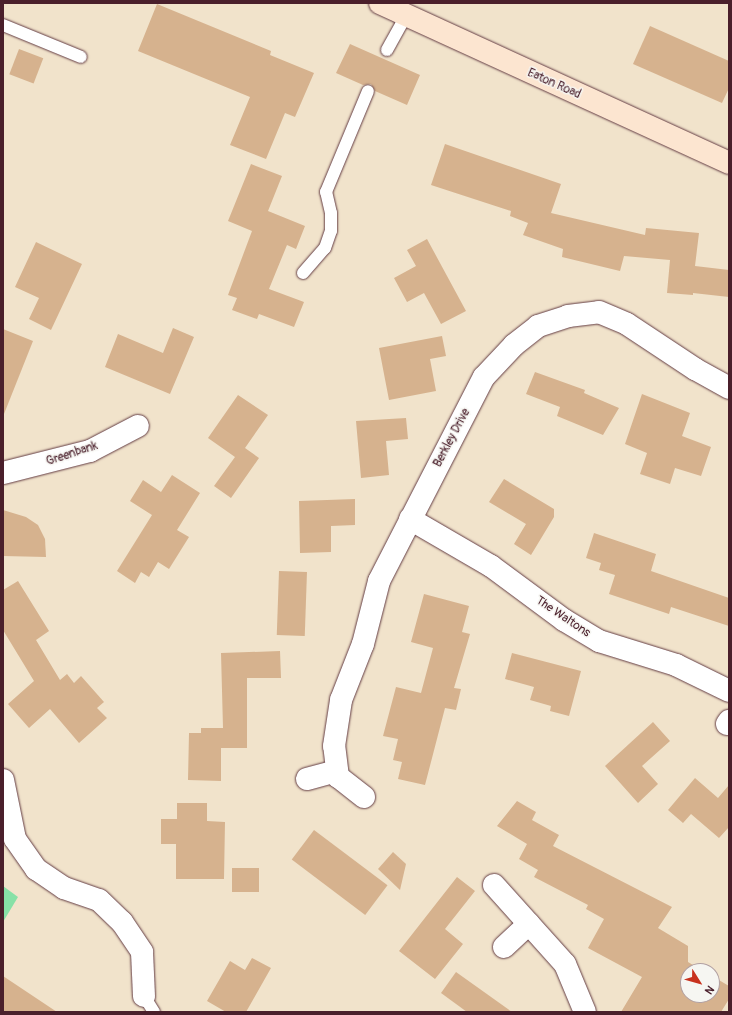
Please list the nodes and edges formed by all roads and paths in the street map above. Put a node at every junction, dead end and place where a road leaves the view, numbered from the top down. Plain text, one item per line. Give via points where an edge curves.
1 (380, 3) edge
2 (406, 16) junction
3 (3, 24) edge
4 (387, 50) dead end
5 (81, 57) dead end
6 (368, 91) dead end
7 (729, 163) edge
8 (304, 273) dead end
9 (729, 388) edge
10 (138, 426) dead end
11 (3, 473) edge
12 (410, 519) junction
13 (729, 691) edge
14 (337, 771) junction
15 (306, 779) dead end
16 (3, 780) edge
17 (364, 797) dead end
18 (494, 885) dead end
19 (529, 924) junction
20 (504, 947) dead end
21 (149, 1004) edge
22 (586, 1012) edge

1 - 2 street, Eaton Road
2 - 4 lane
2 - 7 street, Eaton Road
3 - 5 lane
6 - 8 lane via 326,192 331,213 330,231 325,248
9 - 12 street, Berkley Drive via 627,324 598,312 568,316 538,326 514,345 484,377
10 - 11 street, Greenbank via 90,451
12 - 13 street, The Waltons via 491,566 564,620 599,641 676,665
12 - 14 street, Berkley Drive via 379,581 363,644 341,700 334,746
14 - 15 street
14 - 17 street via 338,777
16 - 21 street via 15,839 36,869 64,888 99,900 122,922 142,952
18 - 19 street
19 - 20 street
19 - 22 street via 565,964

